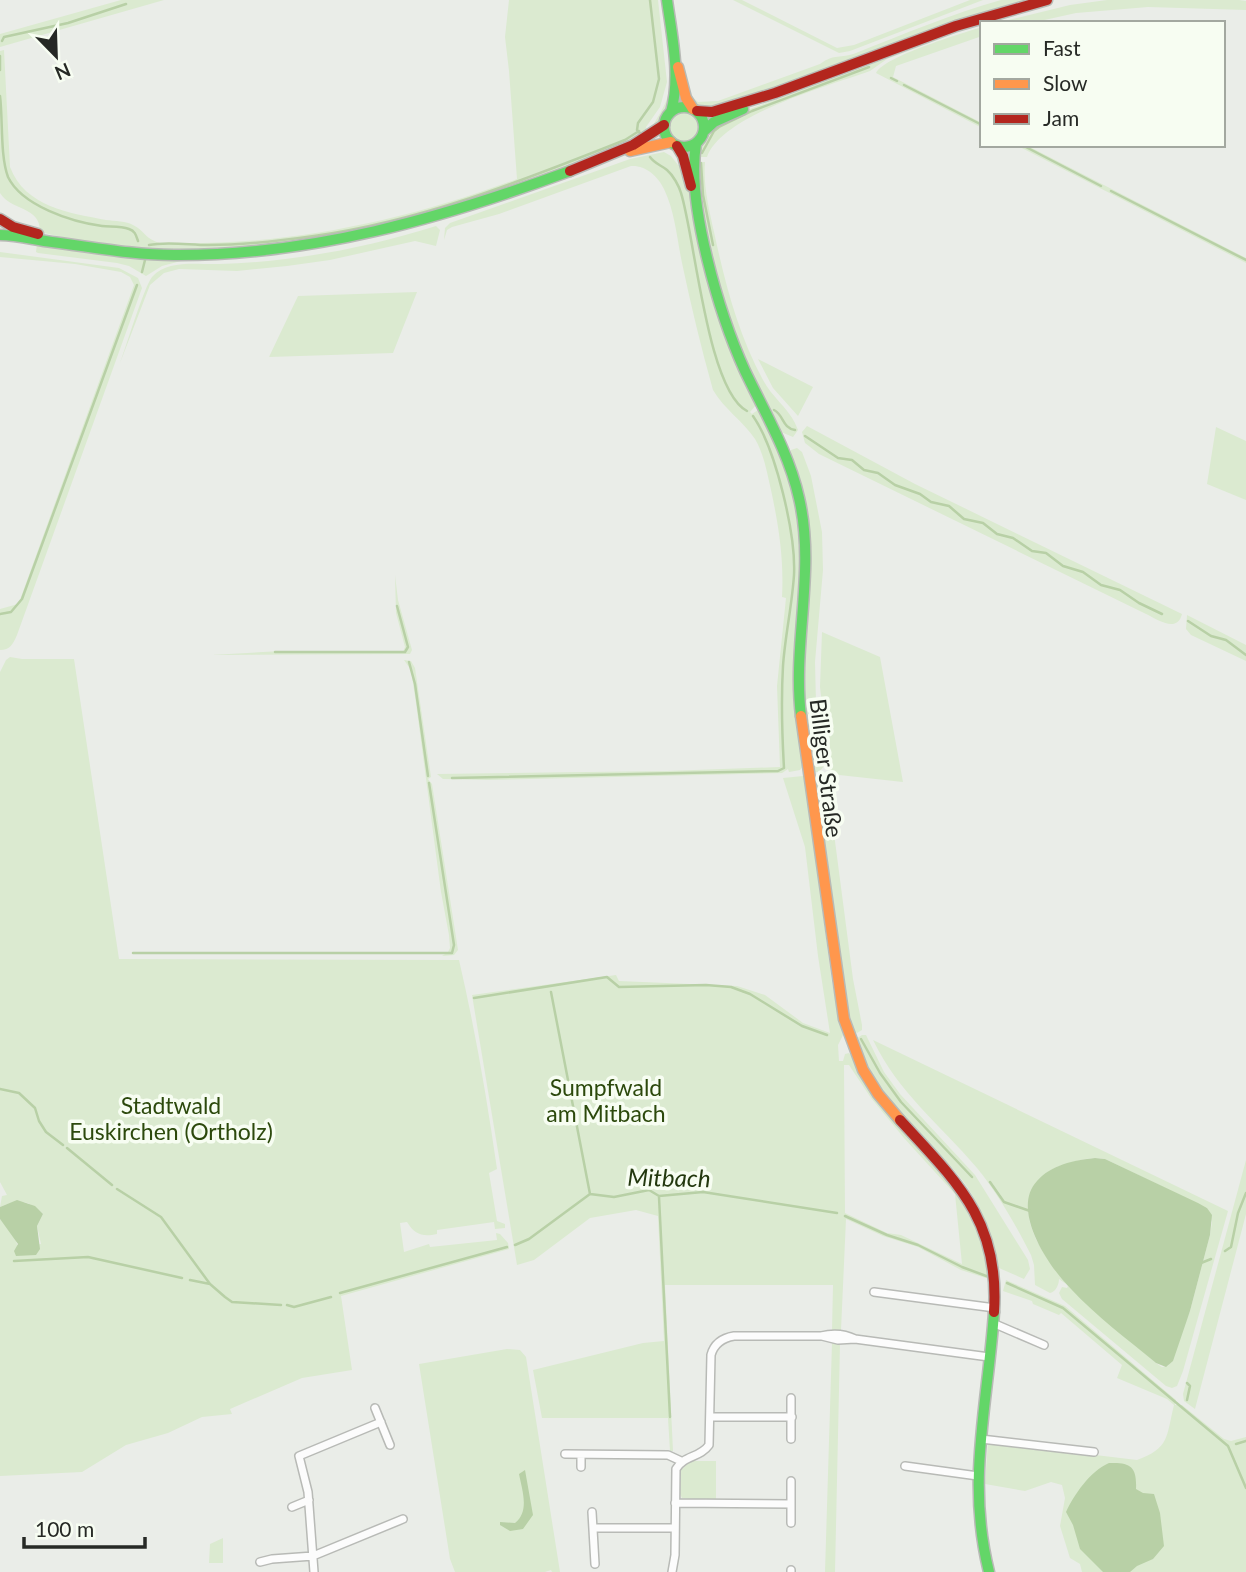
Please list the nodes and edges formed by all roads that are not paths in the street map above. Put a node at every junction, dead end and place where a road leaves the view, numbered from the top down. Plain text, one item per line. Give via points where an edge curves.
1 (667, 0) edge
2 (1047, 0) edge
3 (674, 50) junction
4 (775, 93) junction
5 (695, 110) junction
6 (671, 113) junction
7 (664, 125) junction
8 (704, 131) junction
9 (674, 144) junction
10 (696, 144) junction
11 (586, 164) junction
12 (697, 203) junction
13 (0, 219) edge
14 (0, 235) edge
15 (72, 244) junction
16 (874, 1293) dead end
17 (995, 1308) junction
18 (995, 1324) junction
19 (1044, 1345) dead end
20 (989, 1357) junction
21 (791, 1398) dead end
22 (375, 1408) dead end
23 (711, 1417) junction
24 (792, 1417) junction
25 (381, 1422) junction
26 (792, 1439) dead end
27 (981, 1439) junction
28 (390, 1445) dead end
29 (1094, 1452) dead end
30 (565, 1454) dead end
31 (581, 1455) junction
32 (681, 1461) junction
33 (905, 1466) dead end
34 (580, 1467) dead end
35 (978, 1476) junction
36 (791, 1481) dead end
37 (309, 1500) junction
38 (675, 1503) junction
39 (792, 1504) junction
40 (292, 1507) dead end
41 (592, 1512) dead end
42 (403, 1519) dead end
43 (791, 1524) dead end
44 (595, 1528) junction
45 (675, 1528) junction
46 (313, 1556) junction
47 (260, 1562) dead end
48 (595, 1564) dead end
49 (314, 1572) edge
50 (672, 1572) edge
51 (989, 1572) edge

1 - 3 street
2 - 4 street via 956,26
3 - 5 street via 686,98
3 - 6 street
4 - 5 street via 712,112
4 - 8 street
5 - 6 street via 681,108
5 - 8 street via 703,119
6 - 7 street
7 - 9 street
7 - 11 street
8 - 10 street
9 - 10 street
9 - 11 street via 651,145
9 - 12 street, Billiger Straße via 685,161
10 - 12 street, Billiger Straße
11 - 15 street via 432,218 314,246 191,255
12 - 17 street, Billiger Straße via 729,332 782,445 800,502 806,558 798,692 846,1030 856,1058 878,1094 949,1171 974,1206 989,1244
13 - 15 street
14 - 15 street
16 - 17 street
17 - 18 street, Billiger Straße
18 - 19 street
18 - 20 street, Billiger Straße
20 - 23 street via 838,1334 734,1336 720,1340 711,1355
20 - 27 street, Billiger Straße
21 - 24 street
22 - 25 street
23 - 24 street
23 - 32 street via 707,1449
24 - 26 street
25 - 28 street
25 - 37 street via 299,1456
27 - 29 street
27 - 35 street, Billiger Straße
30 - 31 street
31 - 32 street via 668,1455
31 - 34 street
32 - 38 street via 675,1473
33 - 35 street
35 - 51 street, Billiger Straße via 978,1524
36 - 39 street
37 - 40 street
37 - 46 street
38 - 39 street
38 - 45 street
39 - 43 street
41 - 44 street
42 - 46 street
44 - 45 street
44 - 48 street
45 - 50 street
46 - 47 street
46 - 49 street

